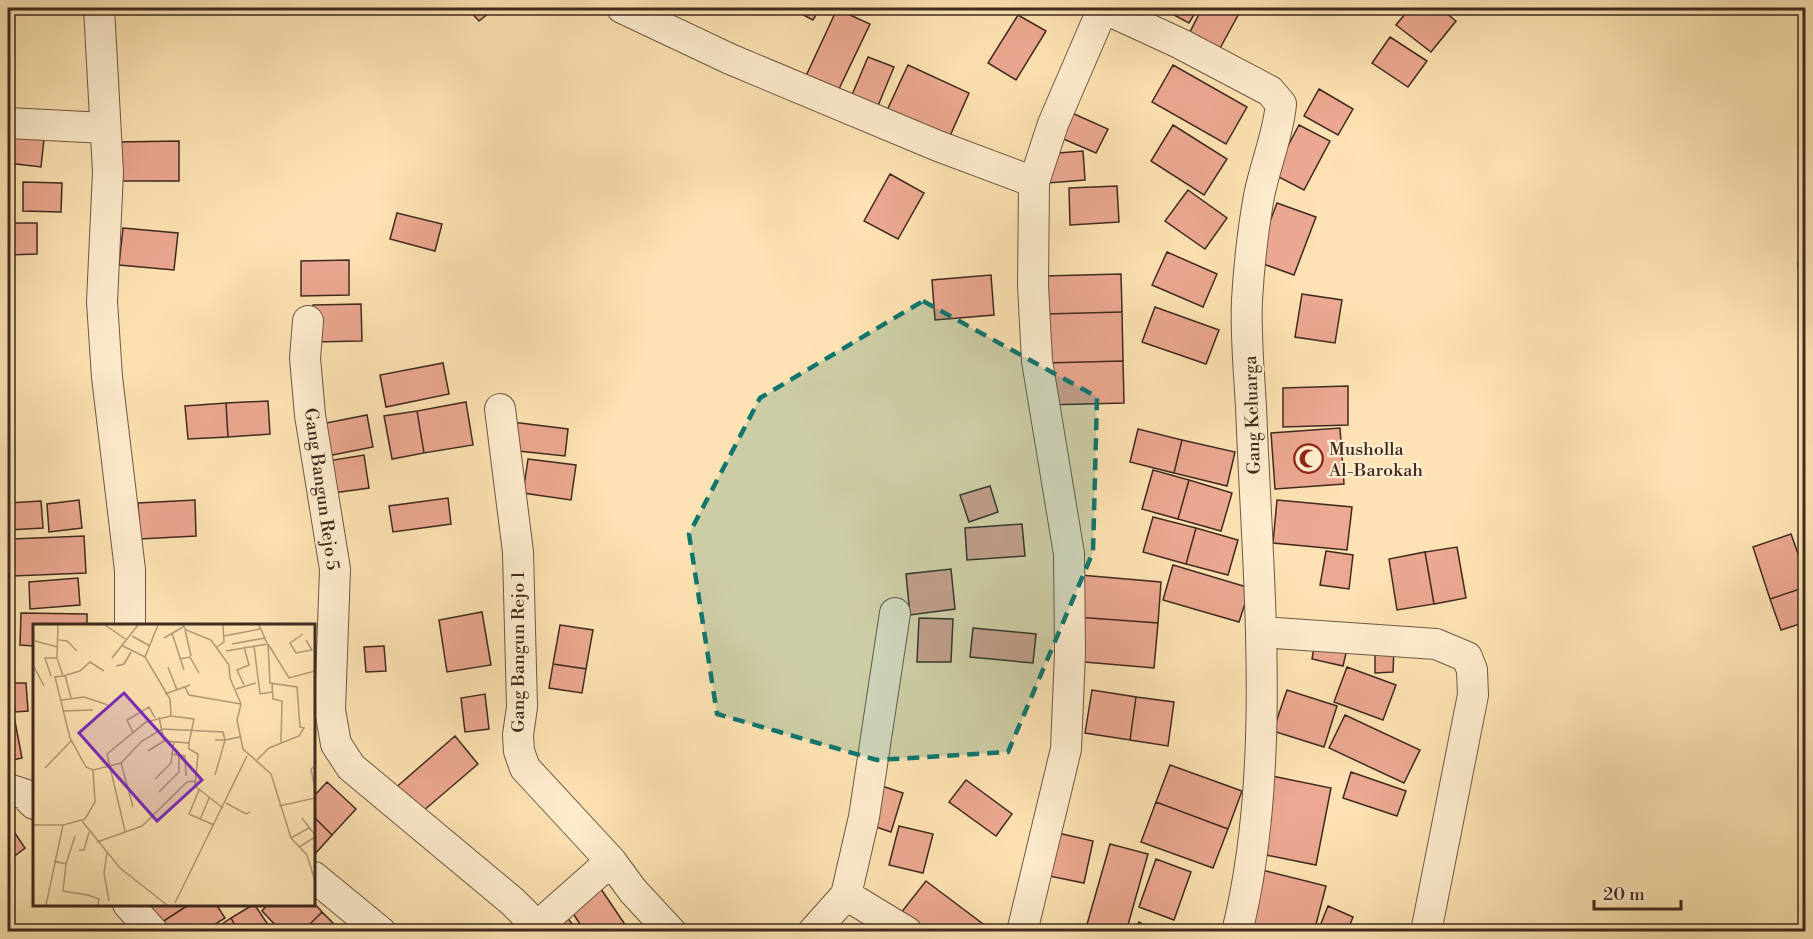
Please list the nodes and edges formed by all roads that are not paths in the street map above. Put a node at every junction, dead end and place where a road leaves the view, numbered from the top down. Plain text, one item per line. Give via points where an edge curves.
1 (99, 8) edge
2 (622, 8) edge
3 (1103, 8) edge
4 (8, 123) edge
5 (105, 128) junction
6 (1034, 182) junction
7 (308, 321) dead end
8 (500, 409) dead end
9 (895, 613) dead end
10 (130, 624) edge
11 (1261, 633) junction
12 (8, 789) edge
13 (33, 803) edge
14 (611, 861) junction
15 (315, 878) edge
16 (846, 895) junction
17 (130, 906) edge
18 (534, 929) edge
19 (153, 932) edge
20 (381, 932) edge
21 (671, 932) edge
22 (813, 932) edge
23 (907, 932) edge
24 (1022, 932) edge
25 (1237, 932) edge
26 (1426, 932) edge

1 - 5 street
2 - 6 street via 730,59
3 - 6 street via 1053,124
3 - 11 street, Gang Keluarga via 1270,91 1281,104 1259,197 1247,301
4 - 5 street
5 - 10 street via 108,172 102,302 130,570
6 - 24 street via 1037,361 1069,554 1070,653 1066,748
7 - 18 street, Gang Bangun Rejo 5 via 305,358 310,415 335,569 330,710 336,744 351,767 505,895
8 - 14 street, Gang Bangun Rejo 1 via 518,552 522,707 519,751 525,768
9 - 16 street via 864,817
11 - 25 street, Gang Keluarga via 1256,827
11 - 26 street via 1436,644 1467,657 1473,695
12 - 13 street via 24,794
14 - 18 street
14 - 21 street, Gang Bangun Rejo 1
15 - 20 street
16 - 22 street
16 - 23 street
17 - 19 street

